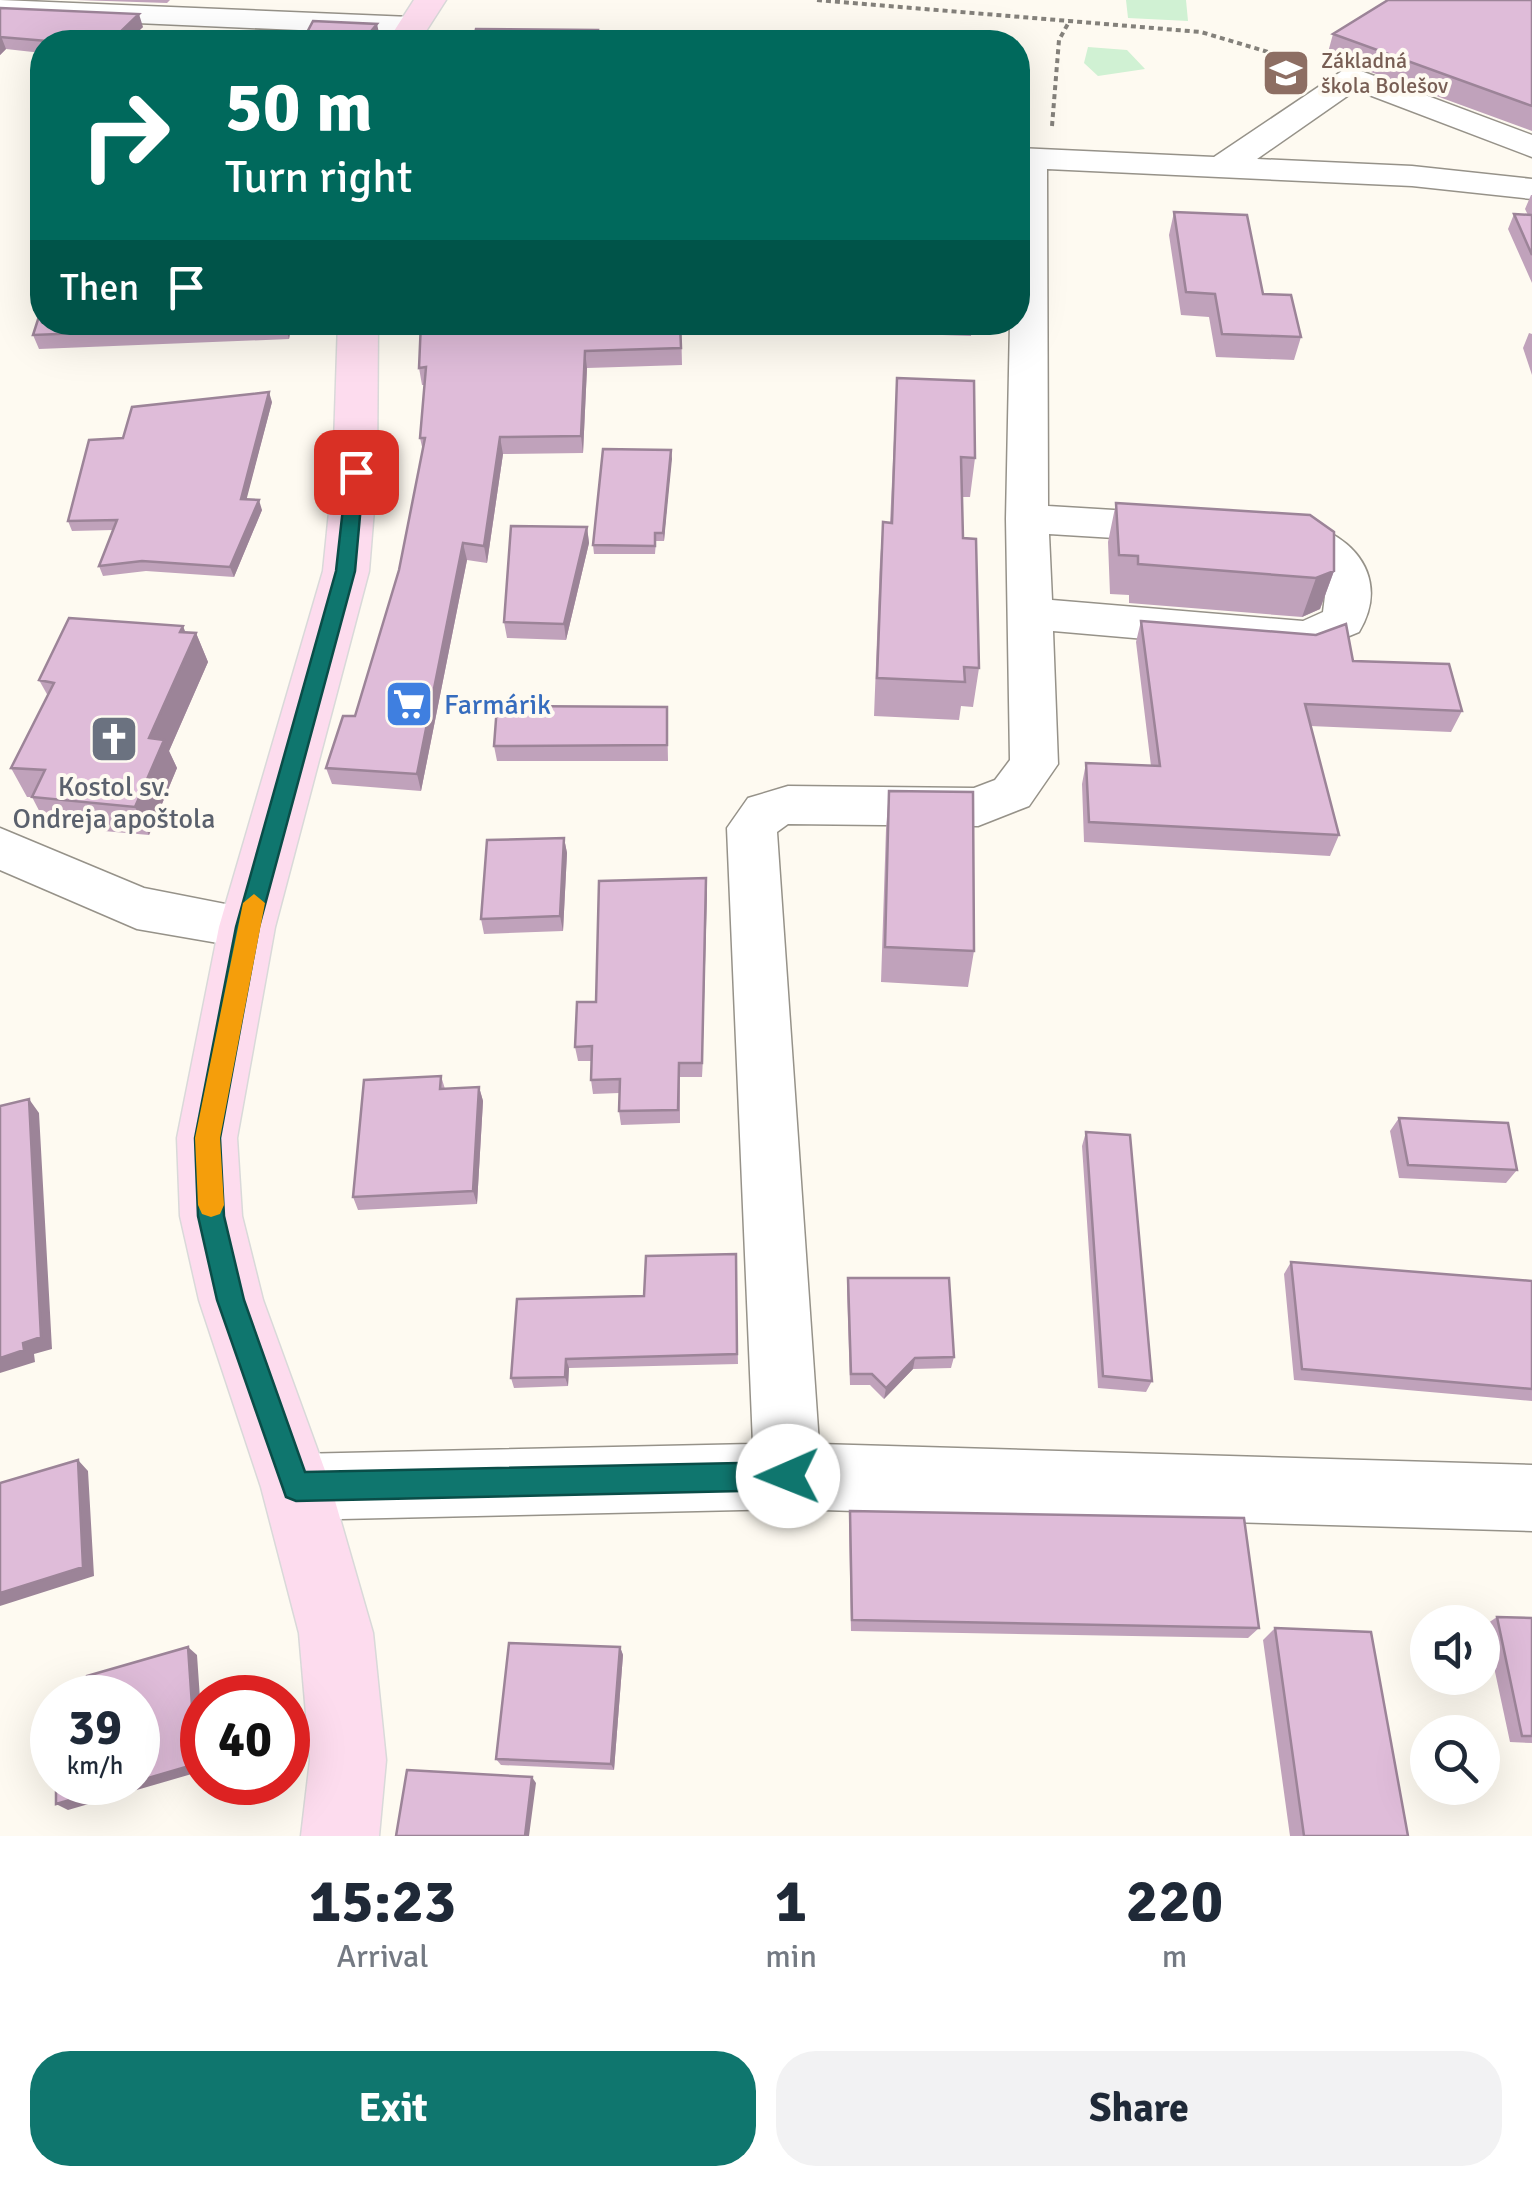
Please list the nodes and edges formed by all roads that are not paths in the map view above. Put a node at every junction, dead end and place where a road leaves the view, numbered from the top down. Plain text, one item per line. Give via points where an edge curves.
1 (430, 0) edge
2 (0, 8) edge
3 (344, 30) edge
4 (410, 30) edge
5 (1033, 148) edge
6 (1532, 148) edge
7 (1222, 167) junction
8 (1523, 180) edge
9 (1030, 334) edge
10 (358, 335) edge
11 (1030, 335) edge
12 (1027, 519) junction
13 (1030, 614) junction
14 (0, 848) edge
15 (247, 927) junction
16 (788, 1476) junction
17 (296, 1487) junction
18 (1532, 1498) edge
19 (340, 1836) edge

1 - 4 main road
2 - 3 street
5 - 7 street
5 - 9 street
6 - 7 street via 1353,78
7 - 8 street
10 - 15 main road via 356,472 346,571
11 - 12 street
12 - 13 street
12 - 13 street via 1304,536 1332,546 1347,569 1351,599 1342,621 1308,637
13 - 16 street via 1034,764 1012,793 978,808 788,804 766,811 752,828
14 - 15 street via 137,908
15 - 17 main road via 207,1138 211,1216 231,1300
16 - 17 street
16 - 18 street
17 - 19 main road via 345,1690 348,1760

